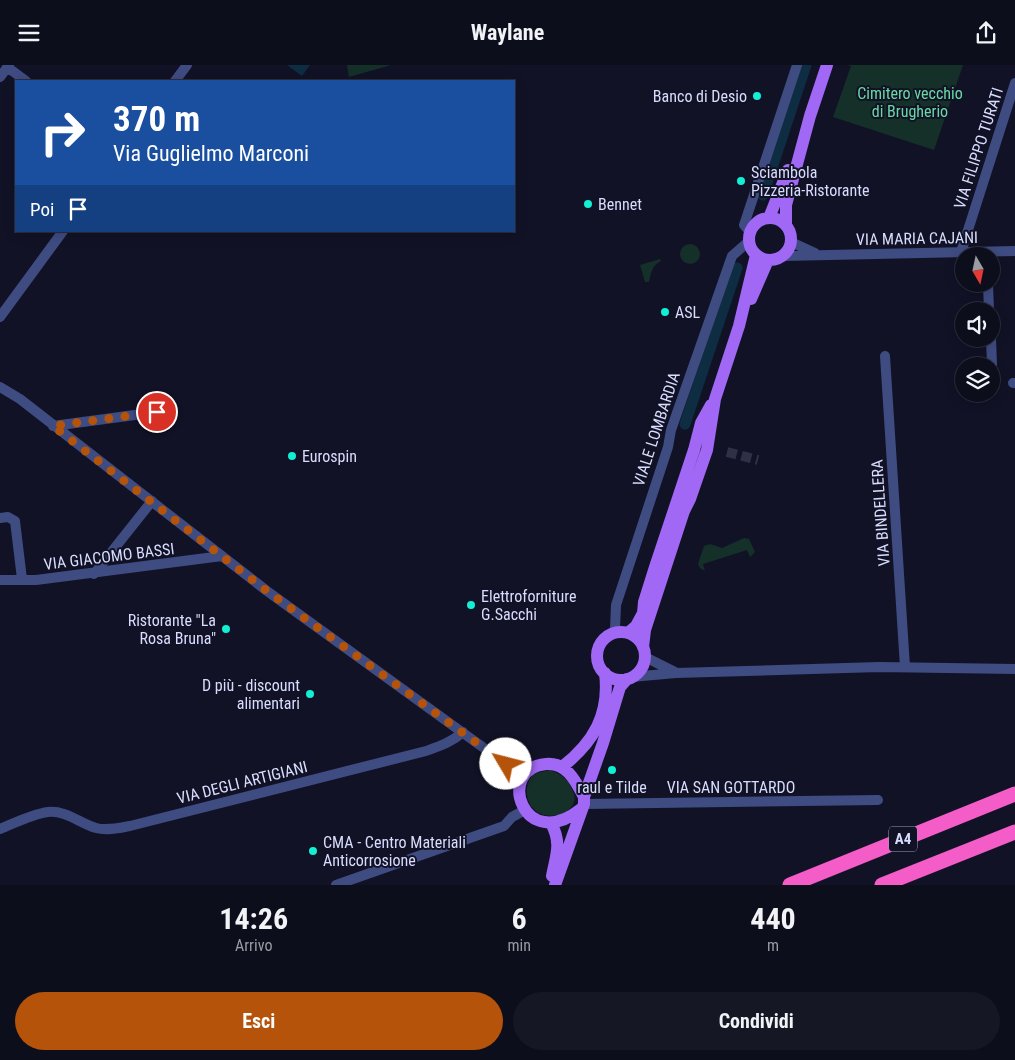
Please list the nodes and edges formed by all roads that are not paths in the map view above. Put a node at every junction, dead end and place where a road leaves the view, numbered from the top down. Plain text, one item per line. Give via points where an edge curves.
1 (187, 65) edge
2 (797, 65) edge
3 (827, 65) edge
4 (8, 66) edge
5 (0, 77) edge
6 (25, 80) edge
7 (175, 80) edge
8 (1015, 83) edge
9 (810, 117) junction
10 (769, 217) junction
11 (786, 225) junction
12 (62, 232) edge
13 (749, 237) junction
14 (791, 242) junction
15 (963, 247) edge
16 (1015, 251) edge
17 (955, 252) edge
18 (1000, 253) edge
19 (756, 255) junction
20 (820, 255) junction
21 (783, 256) junction
22 (768, 260) junction
23 (0, 317) edge
24 (739, 327) junction
25 (885, 356) dead end
26 (0, 387) edge
27 (715, 399) junction
28 (157, 412) dead end
29 (53, 426) junction
30 (152, 501) junction
31 (0, 518) edge
32 (222, 556) junction
33 (94, 574) junction
34 (22, 579) junction
35 (0, 580) edge
36 (628, 633) junction
37 (612, 634) junction
38 (644, 652) junction
39 (905, 667) junction
40 (1015, 669) edge
41 (605, 673) junction
42 (676, 673) junction
43 (629, 678) junction
44 (463, 732) junction
45 (562, 767) junction
46 (519, 786) junction
47 (1015, 793) edge
48 (878, 800) dead end
49 (583, 803) junction
50 (525, 810) junction
51 (26, 819) junction
52 (0, 821) edge
53 (550, 823) junction
54 (0, 829) edge
55 (1015, 832) edge
56 (336, 885) edge
57 (549, 885) edge
58 (555, 885) edge
59 (790, 885) edge
60 (882, 885) edge

1 - 7 street
2 - 13 street via 744,225
3 - 9 main road
4 - 5 street
4 - 6 street
8 - 15 street, VIA FILIPPO TURATI
9 - 10 main road
9 - 11 main road via 786,205
10 - 11 main road
10 - 13 main road via 757,222
11 - 14 main road
12 - 23 street
13 - 19 main road via 750,249
13 - 37 street, VIALE LOMBARDIA via 732,256 671,430 616,605
14 - 20 street, VIA MARIA CAJANI
14 - 21 main road
16 - 18 street, VIA MARIA CAJANI
17 - 20 street, VIA MARIA CAJANI
19 - 22 main road
19 - 24 main road
20 - 21 street, VIA MARIA CAJANI
21 - 22 main road
22 - 24 main road
24 - 27 main road
25 - 39 street, VIA BINDELLERA
26 - 29 street
27 - 36 main road via 700,423 643,613
27 - 38 main road via 707,450 645,630
28 - 29 street
29 - 30 street
30 - 32 street
30 - 33 street
31 - 34 street via 8,517 15,521
32 - 33 street, VIA GIACOMO BASSI
32 - 44 street
33 - 34 street, VIA GIACOMO BASSI
34 - 35 street, VIA GIACOMO BASSI
36 - 37 main road
36 - 38 main road via 637,638
37 - 41 main road via 604,639 597,657
38 - 42 street
38 - 43 main road via 643,665
39 - 40 street
39 - 42 street
41 - 43 main road via 619,680
41 - 45 main road via 607,687 599,722 578,755
42 - 43 street
43 - 49 main road via 620,687
44 - 46 street via 506,764
44 - 51 street, VIA DEGLI ARTIGIANI via 456,739 426,751 130,826 95,828 68,815 48,812
45 - 46 main road via 549,763 529,768
45 - 49 main road via 571,775
46 - 50 main road
47 - 59 highway, A4
48 - 49 street, VIA SAN GOTTARDO
49 - 53 main road via 563,820
49 - 58 main road
50 - 53 main road via 535,819
50 - 56 street via 504,826
51 - 52 street, VIA DEGLI ARTIGIANI
51 - 54 street, VIA DEGLI ARTIGIANI
53 - 57 main road via 558,846
55 - 60 highway, A4

